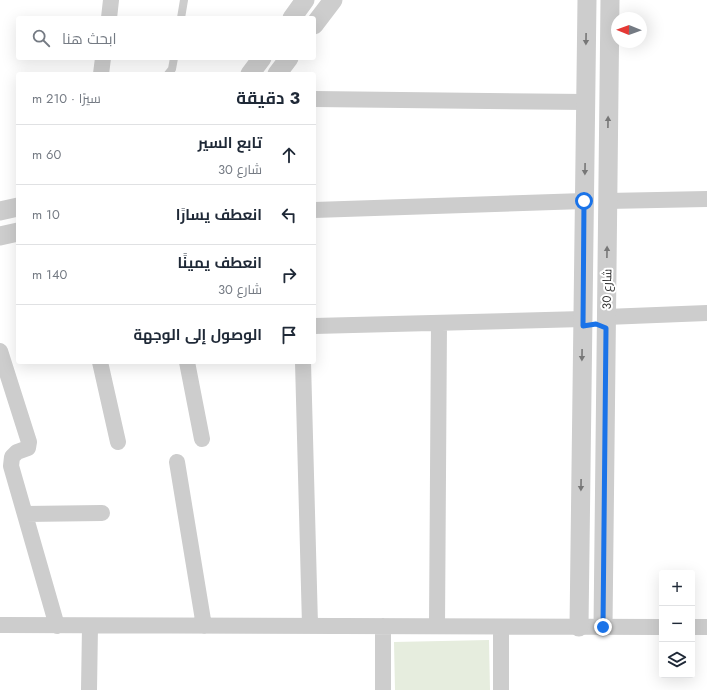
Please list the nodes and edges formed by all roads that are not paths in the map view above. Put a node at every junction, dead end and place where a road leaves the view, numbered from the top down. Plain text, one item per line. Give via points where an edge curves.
1 (111, 0) edge
2 (184, 0) edge
3 (305, 0) edge
4 (333, 0) edge
5 (587, 0) edge
6 (610, 0) edge
7 (109, 16) edge
8 (181, 16) edge
9 (293, 16) edge
10 (316, 22) edge
11 (103, 60) edge
12 (174, 60) edge
13 (260, 60) edge
14 (288, 60) edge
15 (101, 72) edge
16 (170, 72) edge
17 (252, 72) edge
18 (278, 72) edge
19 (316, 99) edge
20 (586, 102) junction
21 (707, 199) edge
22 (608, 200) junction
23 (584, 201) junction
24 (16, 207) edge
25 (316, 210) edge
26 (0, 211) edge
27 (16, 232) edge
28 (0, 236) edge
29 (707, 313) edge
30 (583, 317) junction
31 (606, 317) junction
32 (438, 323) junction
33 (316, 326) edge
34 (0, 350) edge
35 (100, 364) edge
36 (187, 364) edge
37 (304, 364) edge
38 (202, 439) dead end
39 (118, 442) dead end
40 (177, 462) dead end
41 (102, 513) dead end
42 (25, 514) junction
43 (579, 605) junction
44 (604, 606) junction
45 (0, 625) edge
46 (310, 625) junction
47 (57, 626) junction
48 (90, 626) junction
49 (204, 626) junction
50 (383, 626) junction
51 (437, 626) junction
52 (501, 627) junction
53 (579, 627) junction
54 (603, 627) junction
55 (659, 627) edge
56 (695, 627) edge
57 (707, 627) edge
58 (90, 690) edge
59 (383, 690) edge
60 (501, 690) edge

1 - 7 street
2 - 8 lane
3 - 9 street
4 - 10 street
5 -> 20 street, شارع 30
22 -> 6 street, شارع 30
11 - 15 street
12 - 16 lane
13 - 17 street
14 - 18 street
19 - 20 street
20 -> 23 street, شارع 30
21 - 22 street
31 -> 22 street, شارع 30
23 - 25 street
23 - 30 street, شارع 30
24 - 26 street
27 - 28 street
29 - 31 street
30 - 31 street via 596,324
30 - 32 street
30 -> 43 street, شارع 30
31 - 44 street, شارع 30
32 - 33 street
32 - 51 street
34 - 42 street via 29,442 28,448 12,457 11,466
35 - 39 street
36 - 38 street
37 - 46 street
40 - 49 street
41 - 42 street
42 - 47 street
43 - 44 street via 583,614 591,618 600,614
43 - 53 street, شارع 30
44 - 54 street, شارع 30
45 - 47 street
46 - 49 street
46 - 50 street
47 - 48 street
48 - 49 street
48 - 58 street
50 - 51 street
50 - 59 street
51 - 52 street
52 - 53 street
52 - 60 street
53 - 54 street
54 - 55 street
56 - 57 street

